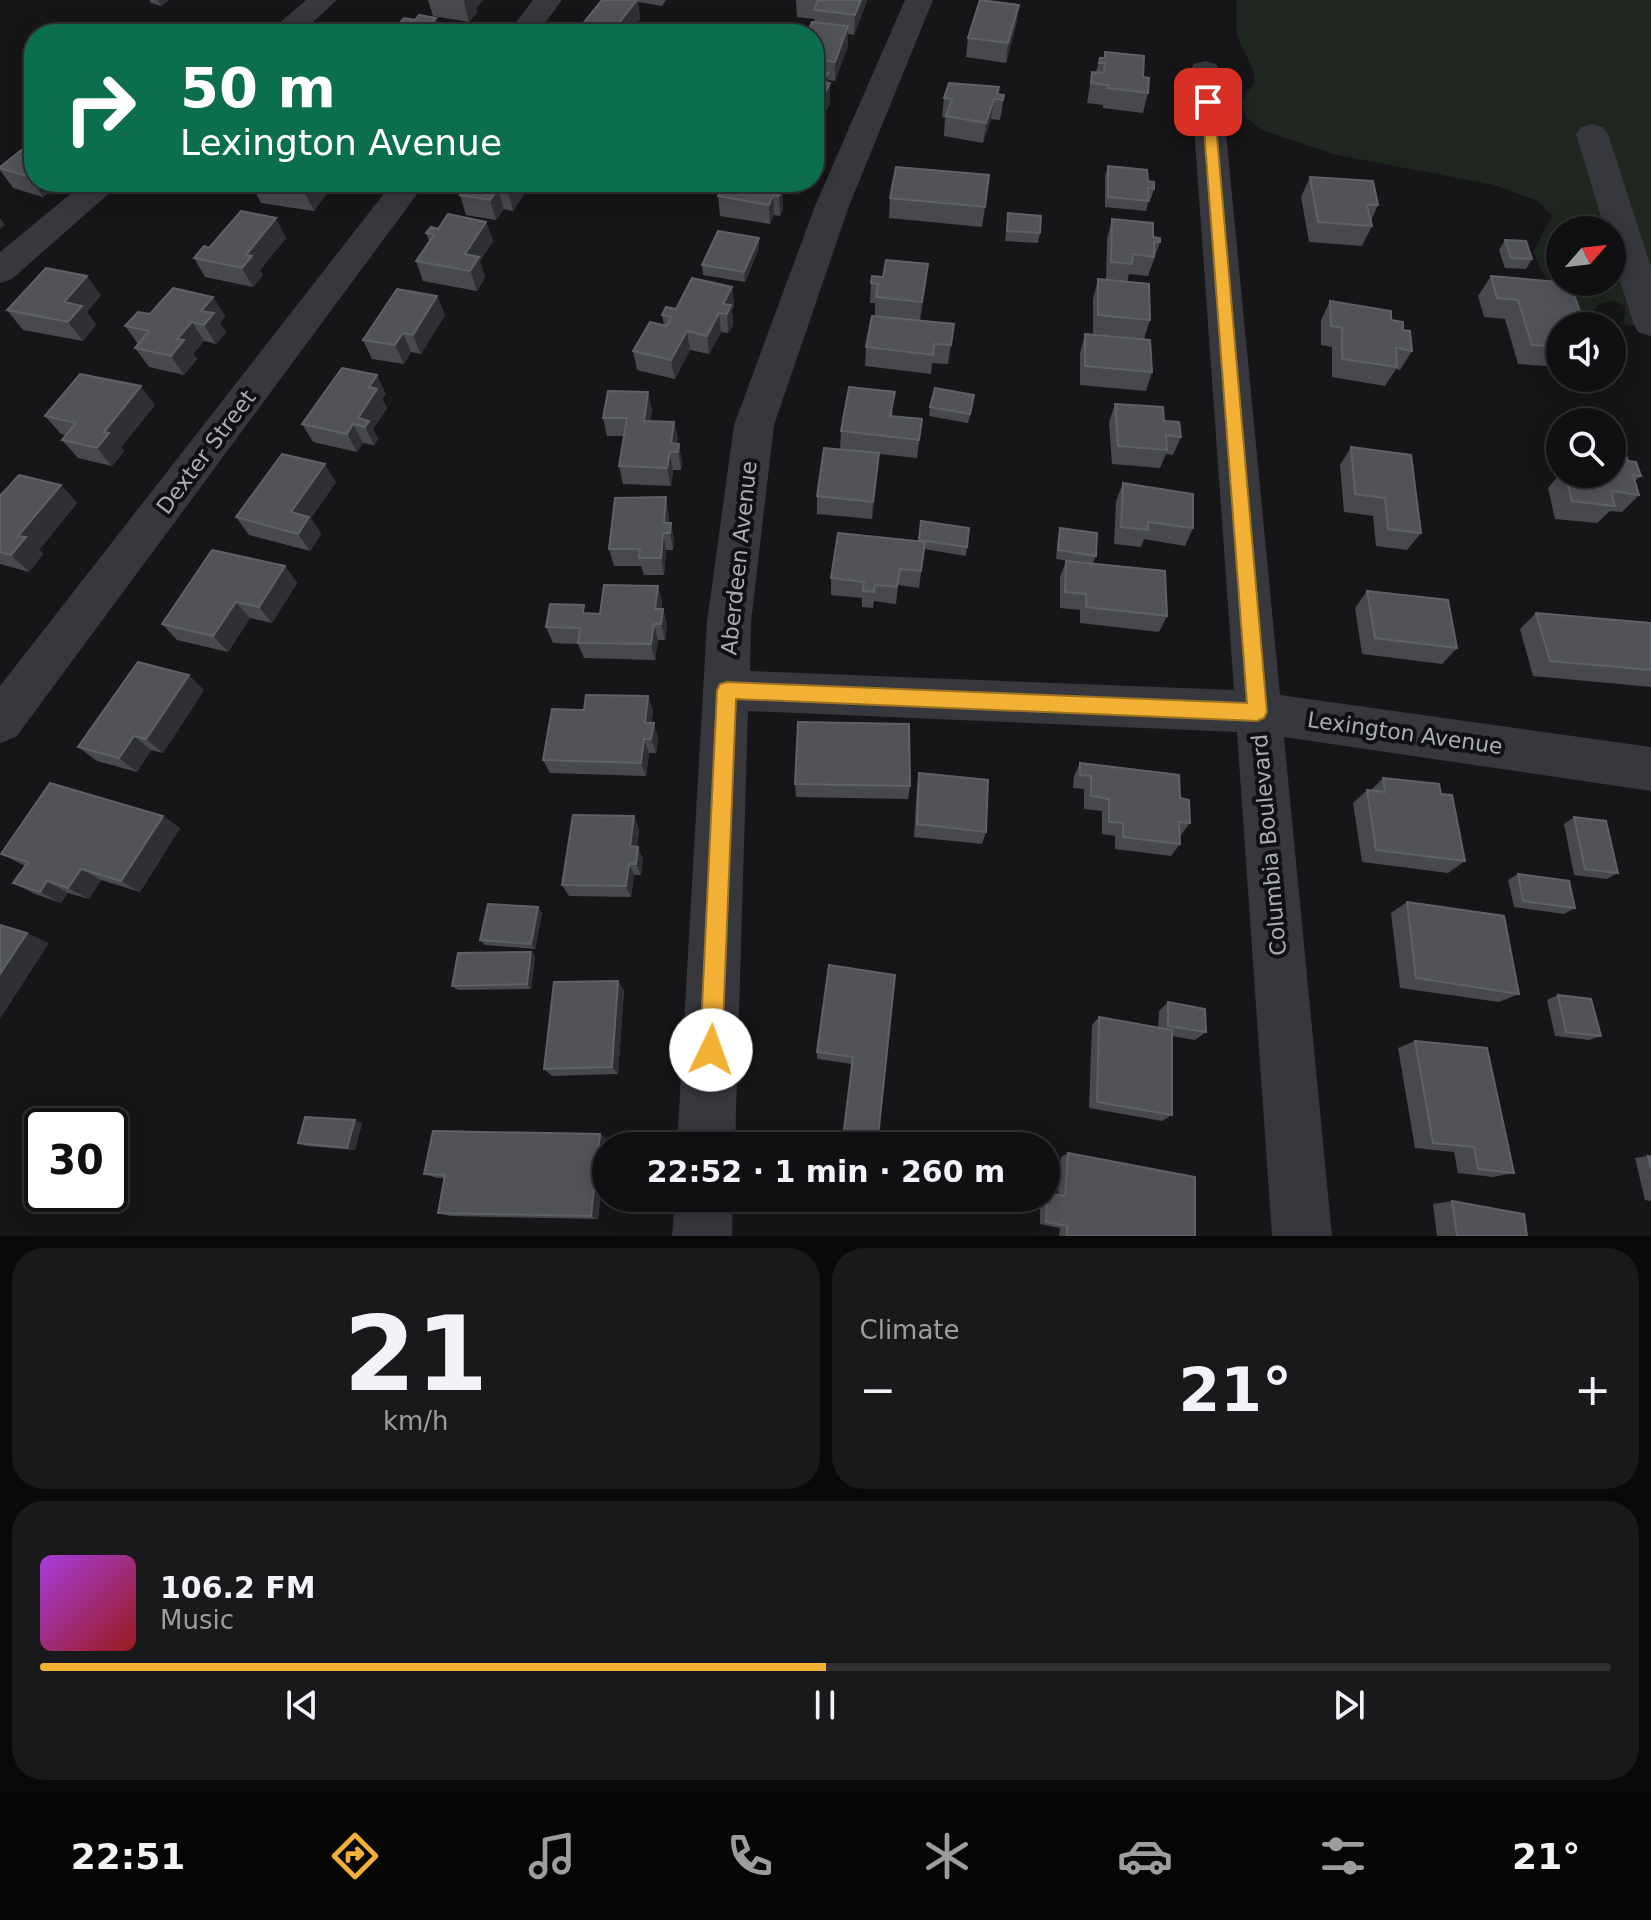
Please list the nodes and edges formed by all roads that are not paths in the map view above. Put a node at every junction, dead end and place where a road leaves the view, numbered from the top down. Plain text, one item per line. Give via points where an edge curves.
1 (323, 0) edge
2 (548, 0) edge
3 (919, 0) edge
4 (294, 24) edge
5 (530, 24) edge
6 (1205, 70) dead end
7 (1592, 134) dead end
8 (94, 192) edge
9 (402, 192) edge
10 (0, 271) edge
11 (1651, 323) edge
12 (727, 690) junction
13 (1257, 712) junction
14 (0, 722) edge
15 (1651, 769) edge
16 (707, 1132) edge
17 (703, 1212) edge
18 (702, 1236) edge
19 (1302, 1236) edge

1 - 4 street
2 - 5 street
3 - 12 street, Aberdeen Avenue via 832,206 754,425 729,622
6 - 13 street, Columbia Boulevard
7 - 11 street
8 - 10 street
9 - 14 street, Dexter Street
12 - 13 street, Lexington Avenue
12 - 16 street, Aberdeen Avenue
13 - 15 street, Lexington Avenue
13 - 19 street, Columbia Boulevard
17 - 18 street

